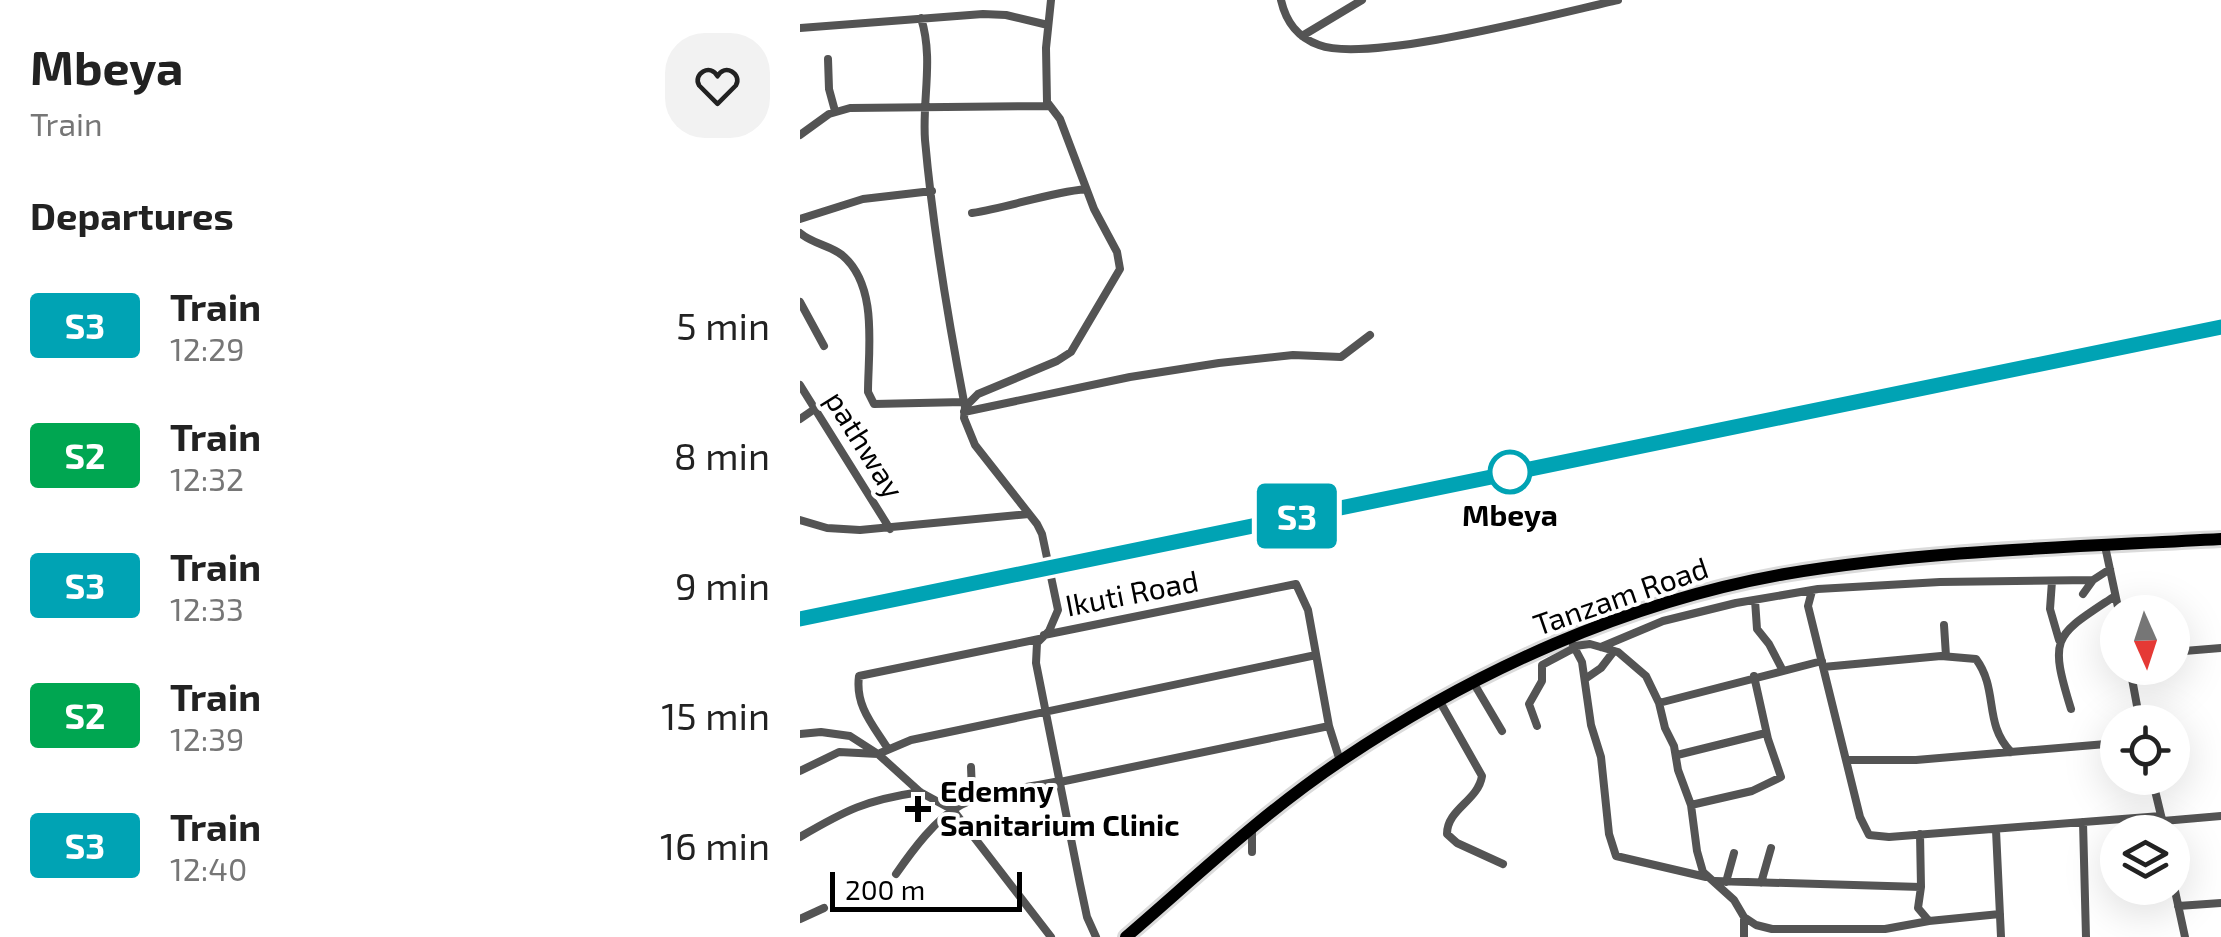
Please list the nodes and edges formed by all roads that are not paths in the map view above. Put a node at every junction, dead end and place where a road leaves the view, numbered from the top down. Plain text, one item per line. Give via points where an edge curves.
1 (1051, 0) edge
2 (1281, 0) edge
3 (1362, 0) edge
4 (1618, 0) edge
5 (921, 18) junction
6 (1048, 25) junction
7 (800, 28) edge
8 (1302, 36) junction
9 (828, 59) dead end
10 (926, 106) junction
11 (1048, 106) junction
12 (835, 112) junction
13 (800, 135) edge
14 (1086, 188) junction
15 (932, 192) junction
16 (972, 212) dead end
17 (800, 219) edge
18 (800, 232) edge
19 (800, 302) edge
20 (1370, 335) dead end
21 (824, 346) dead end
22 (800, 384) edge
23 (964, 407) junction
24 (816, 408) junction
25 (800, 419) edge
26 (1029, 514) junction
27 (800, 520) edge
28 (890, 529) junction
29 (2221, 539) edge
30 (2105, 546) junction
31 (2110, 569) junction
32 (2093, 580) junction
33 (2052, 581) junction
34 (1812, 591) junction
35 (1797, 594) junction
36 (2083, 594) dead end
37 (2115, 595) edge
38 (1755, 600) junction
39 (1808, 606) junction
40 (2100, 606) edge
41 (1058, 610) junction
42 (1944, 625) dead end
43 (1067, 630) junction
44 (1042, 637) junction
45 (2059, 642) junction
46 (1572, 644) junction
47 (1601, 647) junction
48 (2221, 648) edge
49 (1614, 651) junction
50 (2190, 651) edge
51 (1316, 655) junction
52 (1946, 656) junction
53 (1822, 664) junction
54 (1782, 669) junction
55 (1754, 676) junction
56 (1586, 679) junction
57 (1473, 682) junction
58 (1439, 700) junction
59 (1659, 703) junction
60 (2071, 709) dead end
61 (1046, 712) junction
62 (1330, 726) junction
63 (1538, 726) dead end
64 (1502, 731) dead end
65 (1766, 733) junction
66 (800, 734) edge
67 (2100, 745) edge
68 (888, 748) junction
69 (2011, 752) junction
70 (878, 754) junction
71 (1676, 755) junction
72 (1846, 760) junction
73 (1340, 761) junction
74 (971, 767) dead end
75 (800, 771) edge
76 (1060, 782) junction
77 (920, 792) junction
78 (1691, 806) junction
79 (956, 808) junction
80 (2221, 816) edge
81 (2190, 817) edge
82 (2100, 821) edge
83 (2083, 822) junction
84 (1252, 826) junction
85 (1996, 830) junction
86 (1920, 834) junction
87 (800, 837) edge
88 (1771, 848) dead end
89 (1252, 852) dead end
90 (1734, 853) dead end
91 (1504, 864) dead end
92 (896, 874) dead end
93 (1708, 878) junction
94 (1726, 882) junction
95 (1761, 883) junction
96 (1921, 887) junction
97 (2221, 903) edge
98 (2178, 906) joint
99 (824, 908) dead end
100 (2000, 914) junction
101 (1744, 916) junction
102 (800, 919) edge
103 (1930, 922) junction
104 (1051, 937) edge
105 (1096, 937) edge
106 (1126, 937) edge
107 (1744, 937) edge
108 (2001, 937) edge
109 (2086, 937) edge
110 (2185, 937) edge

1 - 6 street
2 - 8 street via 1288,22
3 - 8 street
4 - 8 street via 1391,46 1332,48
5 - 6 street via 992,14
5 - 7 street
5 - 10 street
6 - 11 street
9 - 12 street
10 - 11 street
10 - 12 street
10 - 15 street
11 - 14 street via 1060,118
12 - 13 street
14 - 16 street
14 - 23 street via 1117,252 1118,274 1071,352 978,394
15 - 17 street via 862,199
15 - 23 street
18 - 23 street via 839,253 858,275 874,404
19 - 21 street
20 - 23 street via 1341,357 1219,363
22 - 24 street, pathway
23 - 26 street via 976,446
24 - 25 street
24 - 28 street, pathway
26 - 28 street
26 - 41 street via 1042,534
27 - 28 street
29 - 30 highway, Tanzam Road
30 - 31 street
30 - 46 highway, Tanzam Road via 1900,558 1784,574 1660,606
31 - 32 street
31 - 37 street
32 - 33 street
32 - 36 street
33 - 34 street
33 - 45 street via 2050,608
34 - 35 street
34 - 39 street
35 - 38 street
35 - 39 street
38 - 47 street via 1662,621
38 - 54 street via 1756,629
39 - 53 street
40 - 45 street via 2067,628
41 - 43 street
41 - 44 street
42 - 52 street
43 - 44 street, Ikuti Road
43 - 51 street, Ikuti Road via 1296,584
44 - 61 street, Ikuti Road via 1036,663
44 - 68 street via 858,676 863,710
45 - 60 street
46 - 47 street
46 - 56 street
46 - 57 highway, Tanzam Road
46 - 63 street via 1542,665 1542,681 1529,704
47 - 49 street
48 - 50 street
49 - 56 street
49 - 59 street via 1646,676
51 - 61 street
51 - 62 street, Ikuti Road
52 - 53 street
52 - 69 street via 1968,656 1980,664 1994,730
53 - 54 street
53 - 72 street
54 - 55 street
55 - 59 street
55 - 65 street
56 - 93 street via 1616,856
57 - 58 highway, Tanzam Road
57 - 64 street
58 - 73 highway, Tanzam Road
58 - 91 street via 1482,776 1476,795 1450,819 1448,834
59 - 71 street
61 - 68 street
61 - 76 street, Ikuti Road
62 - 73 street, Ikuti Road
62 - 76 street
65 - 71 street
65 - 78 street via 1780,780
66 - 70 street via 850,736
67 - 69 street
68 - 70 street
69 - 72 street
70 - 75 street via 839,752
70 - 77 street
71 - 78 street
72 - 86 street via 1866,832
73 - 84 highway, Tanzam Road
74 - 79 street via 972,791
76 - 79 street
76 - 105 street, Ikuti Road
77 - 79 street
77 - 87 street via 859,804
78 - 93 street via 1697,855
79 - 92 street
79 - 104 street
80 - 81 street
82 - 83 street
83 - 85 street
83 - 109 street
84 - 89 street
84 - 106 highway, Tanzam Road
85 - 86 street
85 - 100 street
86 - 96 street
88 - 95 street
90 - 94 street
93 - 94 street
93 - 101 street
94 - 95 street
95 - 96 street
96 - 103 street via 1918,908
97 - 98 street
98 - 110 street
99 - 102 street
100 - 103 street
100 - 108 street
101 - 103 street via 1772,929 1885,929
101 - 107 street

